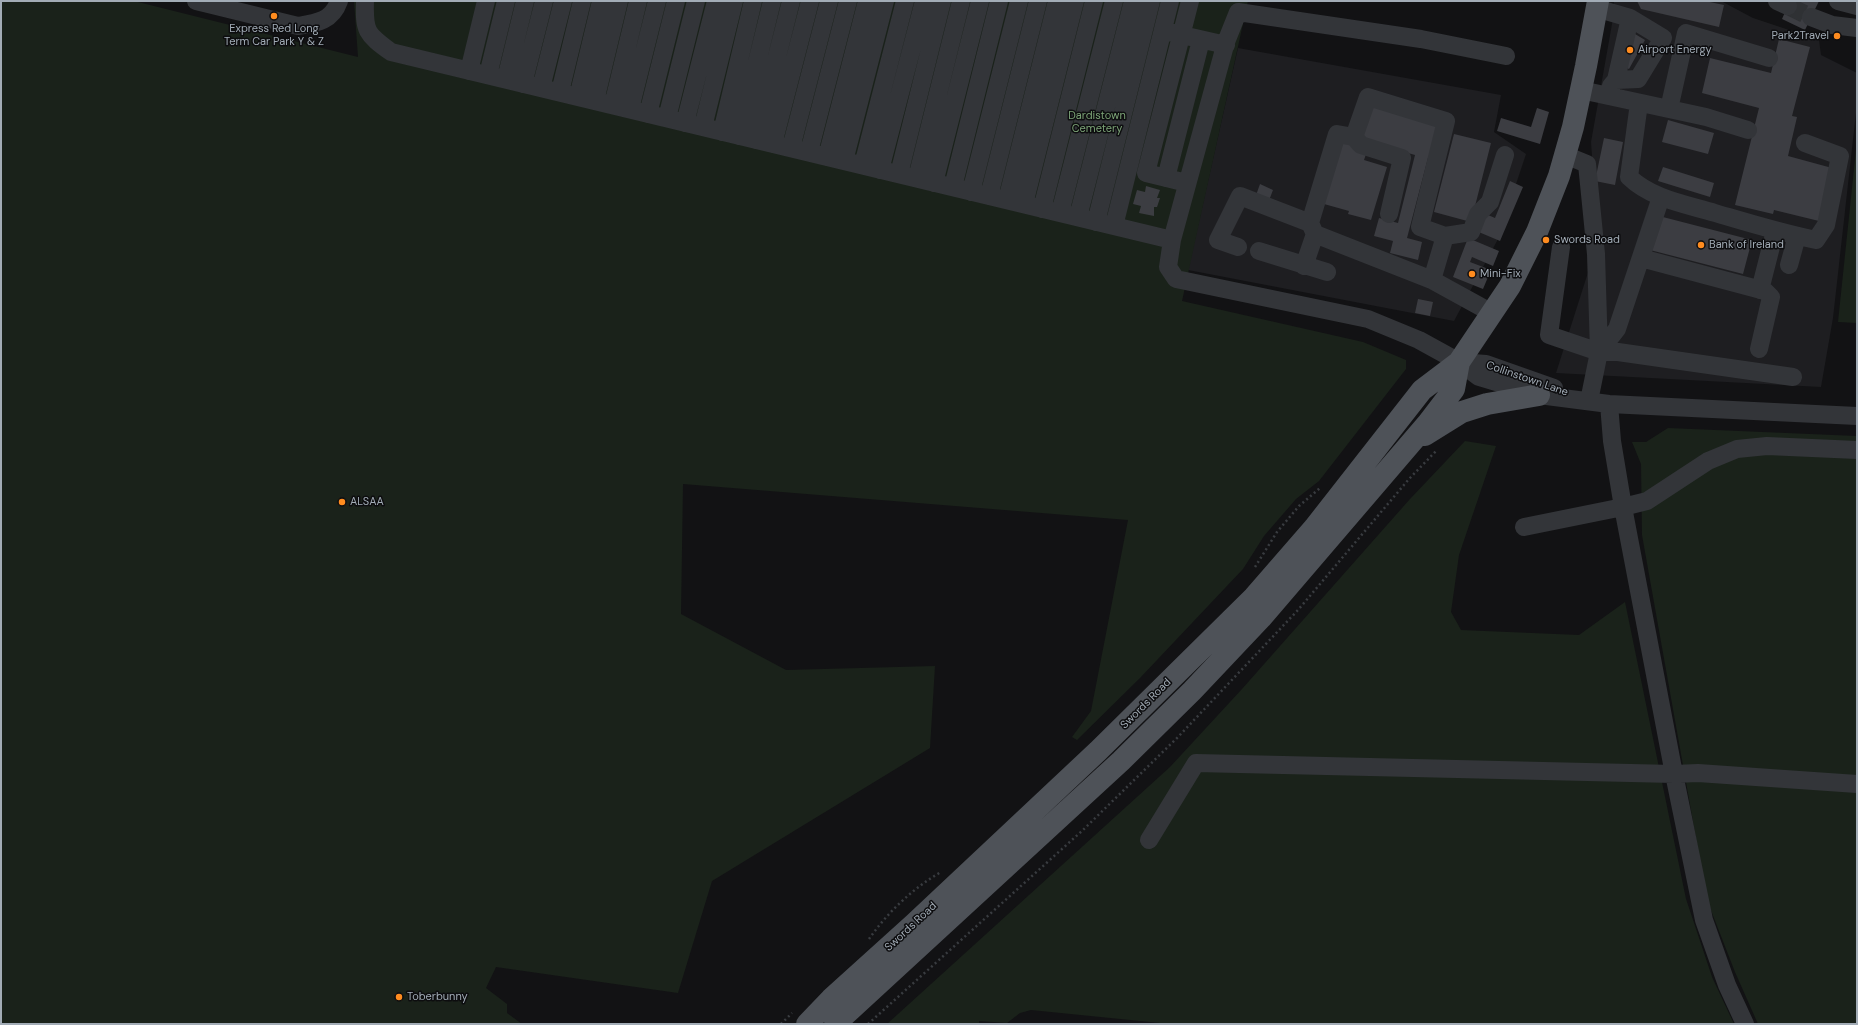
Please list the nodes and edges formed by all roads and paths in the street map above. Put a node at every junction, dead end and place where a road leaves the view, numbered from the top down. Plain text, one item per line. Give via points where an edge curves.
1 (196, 1) edge
2 (339, 1) edge
3 (365, 1) edge
4 (486, 1) edge
5 (506, 1) edge
6 (525, 1) edge
7 (544, 1) edge
8 (563, 1) edge
9 (582, 1) edge
10 (601, 1) edge
11 (619, 1) edge
12 (638, 1) edge
13 (657, 1) edge
14 (676, 1) edge
15 (696, 1) edge
16 (716, 1) edge
17 (734, 1) edge
18 (753, 1) edge
19 (772, 1) edge
20 (791, 1) edge
21 (810, 1) edge
22 (829, 1) edge
23 (848, 1) edge
24 (867, 1) edge
25 (885, 1) edge
26 (905, 1) edge
27 (924, 1) edge
28 (942, 1) edge
29 (961, 1) edge
30 (980, 1) edge
31 (999, 1) edge
32 (1019, 1) edge
33 (1038, 1) edge
34 (1132, 1) edge
35 (1151, 1) edge
36 (1170, 1) edge
37 (1190, 1) edge
38 (1838, 1) edge
39 (1056, 3) edge
40 (1074, 5) edge
41 (1597, 5) edge
42 (1857, 6) edge
43 (1093, 7) edge
44 (1239, 7) edge
45 (1111, 9) edge
46 (1811, 17) tunnel mouth
47 (1630, 18) junction
48 (1127, 22) junction
49 (1145, 26) junction
50 (1857, 28) edge
51 (1163, 30) junction
52 (1182, 35) junction
53 (1201, 40) junction
54 (1226, 46) junction
55 (1506, 56) dead end
56 (1769, 58) dead end
57 (469, 70) junction
58 (488, 75) junction
59 (506, 79) junction
60 (1616, 80) junction
61 (523, 84) junction
62 (541, 88) junction
63 (1581, 90) junction
64 (560, 92) junction
65 (1608, 96) junction
66 (586, 99) junction
67 (1639, 103) junction
68 (621, 107) junction
69 (1669, 109) junction
70 (648, 114) junction
71 (667, 118) junction
72 (685, 123) junction
73 (703, 127) junction
74 (1748, 130) dead end
75 (722, 132) junction
76 (1354, 137) junction
77 (748, 138) junction
78 (1804, 143) dead end
79 (774, 144) junction
80 (791, 148) junction
81 (809, 152) junction
82 (1505, 155) dead end
83 (1565, 155) junction
84 (836, 159) junction
85 (863, 166) junction
86 (880, 170) junction
87 (899, 174) junction
88 (1166, 178) junction
89 (926, 181) junction
90 (1187, 183) junction
91 (953, 187) junction
92 (971, 192) junction
93 (988, 196) junction
94 (1661, 197) junction
95 (1016, 202) junction
96 (1042, 209) junction
97 (1060, 213) junction
98 (1389, 214) dead end
99 (1078, 217) junction
100 (1096, 222) junction
101 (1114, 226) junction
102 (1312, 229) junction
103 (1775, 231) junction
104 (1445, 236) junction
105 (1797, 236) junction
106 (1172, 240) junction
107 (1238, 247) dead end
108 (1561, 247) dead end
109 (1259, 251) dead end
110 (1641, 258) junction
111 (1789, 265) dead end
112 (1304, 266) junction
113 (1327, 272) dead end
114 (1432, 280) junction
115 (1760, 290) junction
116 (1492, 313) junction
117 (1759, 349) dead end
118 (1599, 352) junction
119 (1459, 362) junction
120 (1793, 377) dead end
121 (1539, 395) junction
122 (1589, 401) junction
123 (1609, 404) junction
124 (1857, 416) edge
125 (1410, 444) junction
126 (1857, 450) edge
127 (1325, 484) dead end
128 (1623, 507) junction
129 (1524, 527) dead end
130 (1253, 570) dead end
131 (1674, 774) junction
132 (1857, 784) edge
133 (1149, 840) dead end
134 (944, 870) dead end
135 (865, 943) dead end
136 (802, 1016) edge
137 (781, 1024) edge
138 (834, 1024) edge
139 (1745, 1024) edge

1 - 2 street via 298,26 330,17
3 - 57 street via 365,24 372,38 391,52
4 - 57 street
5 - 58 street
6 - 59 street
7 - 61 street
8 - 62 street
9 - 64 street
10 - 66 street
11 - 66 street
12 - 68 street
13 - 68 street
14 - 70 street
15 - 71 street
16 - 72 street
17 - 73 street
18 - 75 street
19 - 77 street
20 - 77 street
21 - 79 street
22 - 80 street
23 - 81 street
24 - 84 street
25 - 84 street
26 - 85 street
27 - 86 street
28 - 87 street
29 - 89 street
30 - 89 street
31 - 91 street
32 - 92 street
33 - 39 street
33 - 93 street
34 - 48 street
35 - 49 street
36 - 51 street
37 - 52 street
38 - 42 street
39 - 40 street
39 - 95 street
40 - 43 street
40 - 95 street
41 - 47 street
41 - 63 main road, Swords Road
43 - 45 street
43 - 96 street
44 - 54 street
44 - 55 street
45 - 48 street
45 - 97 street
46 - 50 street via 1832,26
47 - 60 street
47 - 60 street via 1663,38 1638,79
48 - 49 street
48 - 99 street
49 - 51 street
49 - 100 street
51 - 52 street
51 - 101 street
52 - 53 street
52 - 88 street via 1146,173
53 - 54 street
53 - 88 street
54 - 90 street
56 - 69 street via 1686,33
57 - 58 street
58 - 59 street
59 - 61 street
60 - 65 street
61 - 62 street
62 - 64 street
63 - 65 street
63 - 83 main road, Swords Road
64 - 66 street
65 - 67 street
66 - 68 street
67 - 69 street
67 - 94 street via 1629,177 1638,185
68 - 70 street
69 - 74 street
70 - 71 street
71 - 72 street
72 - 73 street
73 - 75 street
75 - 77 street
76 - 98 street via 1361,145 1402,158
76 - 102 street via 1337,134
76 - 104 street via 1368,97 1446,121 1420,227
77 - 79 street
78 - 105 street via 1840,156 1826,226 1816,240
79 - 80 street
80 - 81 street
81 - 84 street
82 - 104 street via 1490,202 1478,214 1470,232
83 - 116 main road, Swords Road via 1537,232 1510,286
83 - 118 street via 1587,164 1596,254
84 - 85 street
85 - 86 street
86 - 87 street
87 - 89 street
88 - 90 street
89 - 91 street
90 - 106 street
91 - 92 street
92 - 93 street
93 - 95 street
94 - 103 street
94 - 110 street
95 - 96 street
96 - 97 street
97 - 99 street
99 - 100 street
100 - 101 street
101 - 106 street
102 - 107 street via 1240,196 1218,240
102 - 112 street
102 - 114 street
103 - 105 street
103 - 115 street
104 - 114 street
105 - 111 street
106 - 119 street via 1168,267 1176,279 1368,320 1419,340
108 - 118 street via 1549,335
109 - 112 street
110 - 115 street
110 - 118 street via 1617,329
112 - 113 street
114 - 116 street
115 - 117 street via 1771,297
116 - 119 main road, Swords Road
118 - 120 street via 1618,352
118 - 122 street
119 - 121 street, Collinstown Lane via 1479,377
119 - 122 street, Collinstown Lane via 1486,364
119 - 125 main road, Swords Road via 1454,389
119 - 136 main road, Swords Road via 1422,390 1314,528 1254,597 1098,751 914,924 831,999
121 - 122 street, Collinstown Lane
121 - 125 main road via 1487,404 1462,412
122 - 123 street, Collinstown Lane
123 - 124 street, Collinstown Lane
123 - 128 street via 1612,441
125 - 138 main road, Swords Road via 1261,618 1192,691 1077,803
126 - 128 street via 1767,446 1737,449 1708,461 1647,501
127 - 130 path via 1299,506 1277,532
128 - 129 street
128 - 131 street
131 - 132 street via 1698,773
131 - 133 street via 1196,763
131 - 139 street via 1704,920 1727,985
134 - 135 path via 923,883 888,915
136 - 137 path

